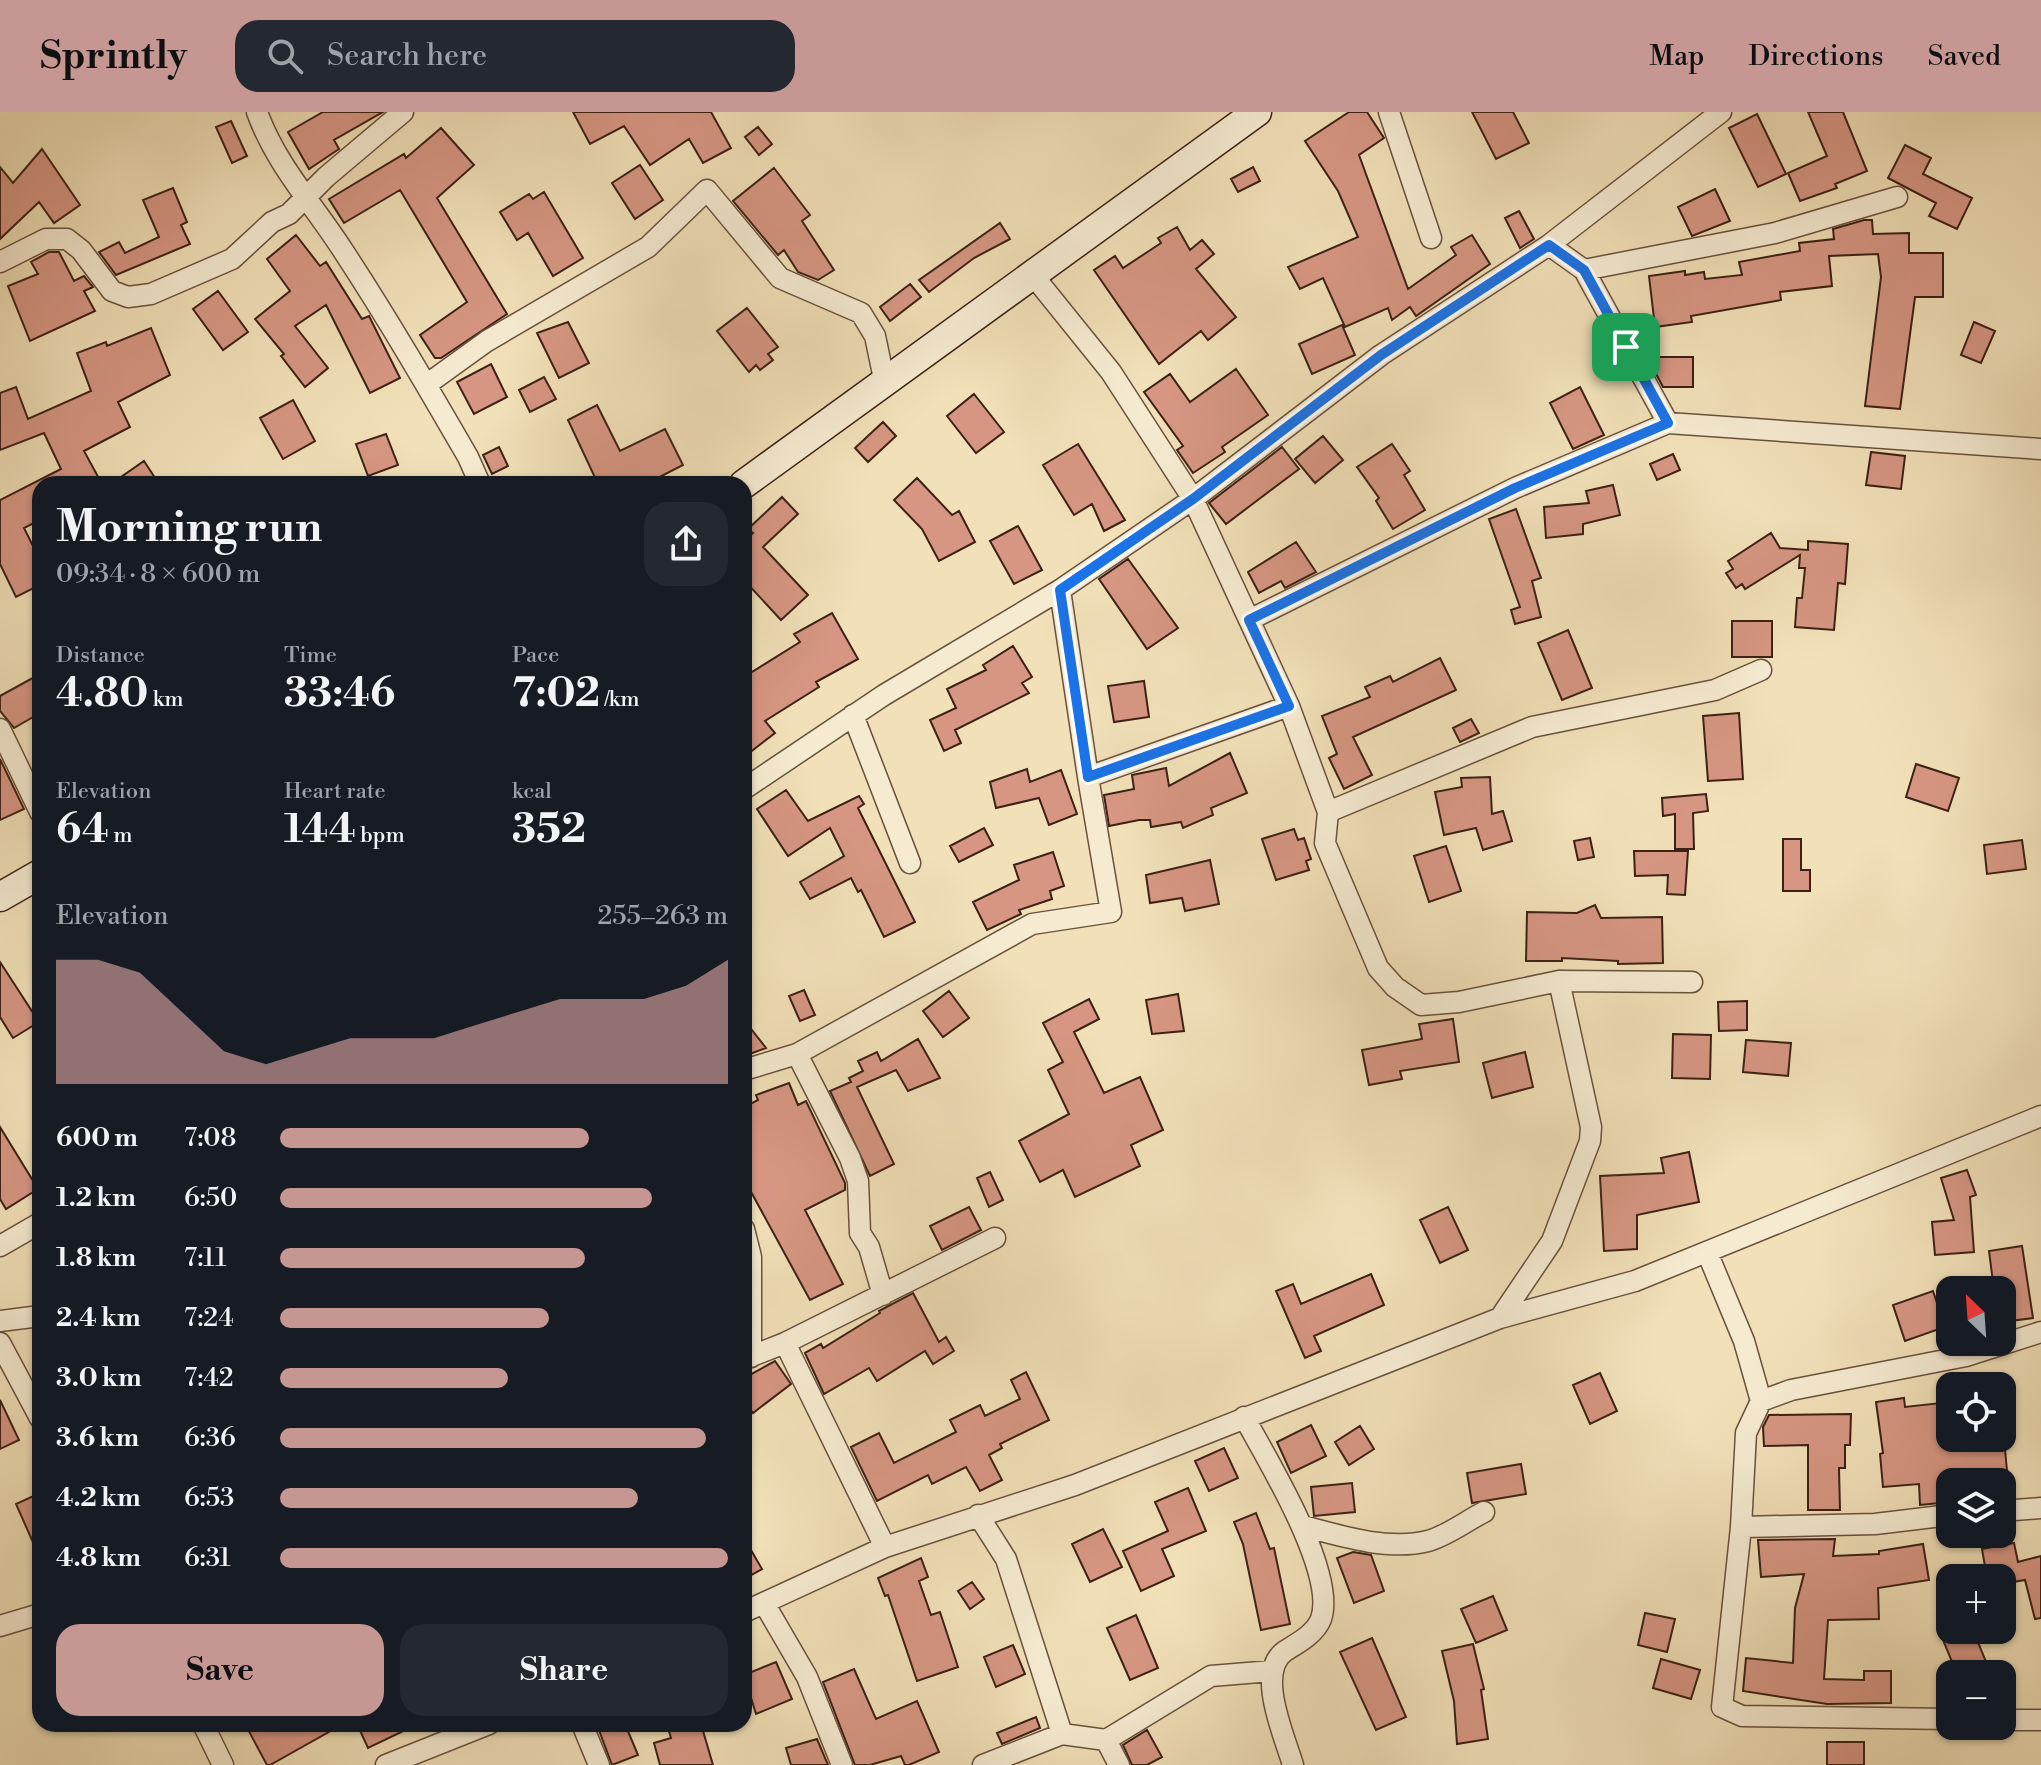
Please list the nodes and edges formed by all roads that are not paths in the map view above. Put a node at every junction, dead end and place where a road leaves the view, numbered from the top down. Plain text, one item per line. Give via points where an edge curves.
1 (257, 112) edge
2 (403, 112) edge
3 (1257, 112) edge
4 (1389, 112) edge
5 (1721, 112) edge
6 (308, 197) junction
7 (1897, 197) dead end
8 (1431, 238) dead end
9 (1549, 245) junction
10 (0, 262) edge
11 (1584, 270) junction
12 (1032, 274) junction
13 (884, 379) junction
14 (426, 385) junction
15 (1668, 423) junction
16 (2041, 449) edge
17 (476, 476) edge
18 (752, 478) edge
19 (1193, 499) junction
20 (1060, 590) junction
21 (1249, 620) junction
22 (1761, 670) dead end
23 (1289, 706) junction
24 (853, 715) junction
25 (0, 729) edge
26 (1088, 777) junction
27 (752, 784) edge
28 (32, 795) edge
29 (1328, 812) junction
30 (910, 863) dead end
31 (32, 879) edge
32 (0, 897) edge
33 (1559, 981) junction
34 (1692, 982) dead end
35 (797, 1054) junction
36 (752, 1068) edge
37 (2041, 1116) edge
38 (32, 1228) edge
39 (995, 1238) dead end
40 (0, 1246) edge
41 (1707, 1252) junction
42 (883, 1295) junction
43 (32, 1317) edge
44 (1500, 1318) junction
45 (0, 1321) edge
46 (2041, 1332) edge
47 (0, 1343) edge
48 (785, 1343) junction
49 (752, 1356) edge
50 (1761, 1401) junction
51 (32, 1403) edge
52 (1244, 1417) junction
53 (2041, 1508) edge
54 (2016, 1510) edge
55 (1484, 1512) dead end
56 (978, 1515) junction
57 (1936, 1517) edge
58 (1303, 1526) junction
59 (1741, 1527) junction
60 (885, 1547) junction
61 (764, 1603) junction
62 (752, 1608) edge
63 (32, 1616) edge
64 (0, 1626) edge
65 (1272, 1671) junction
66 (1936, 1719) edge
67 (2016, 1720) edge
68 (2041, 1720) edge
69 (207, 1732) edge
70 (469, 1732) edge
71 (585, 1732) edge
72 (1062, 1734) junction
73 (1106, 1740) junction
74 (223, 1765) edge
75 (386, 1765) edge
76 (599, 1765) edge
77 (842, 1765) edge
78 (983, 1765) edge
79 (1119, 1765) edge
80 (1293, 1765) edge

1 - 6 street via 280,164
2 - 6 street
3 - 12 main road
4 - 8 street
5 - 9 street
6 - 10 street via 232,259 151,294 128,297 112,291 67,239 46,239
6 - 14 street
7 - 11 street via 1775,233
9 - 11 street
9 - 19 street via 1381,355
11 - 15 street
12 - 13 main road
12 - 19 street via 1111,372
13 - 14 street via 875,336 861,313 780,278 707,190 638,254 526,317
13 - 18 main road
14 - 17 street
15 - 16 street
15 - 21 street via 1515,488
19 - 20 street
19 - 21 street
20 - 24 street
20 - 26 street
21 - 23 street
22 - 29 street via 1715,690 1532,727
23 - 26 street
23 - 29 street
24 - 27 street
24 - 30 street
25 - 28 street
26 - 35 street via 1111,912 1032,924
29 - 33 street via 1325,843 1378,968 1395,987 1421,1005
31 - 32 main road
33 - 34 street
33 - 44 street via 1590,1141 1552,1241
35 - 36 street
35 - 42 street via 850,1158 858,1181 860,1233
37 - 41 street
38 - 40 street
39 - 42 street
41 - 44 street via 1635,1281
41 - 50 street via 1744,1341
42 - 48 street
43 - 45 street
44 - 52 street
46 - 50 street via 1966,1356 1791,1390
47 - 51 street
48 - 49 street
48 - 60 street
50 - 59 street via 1746,1433
52 - 56 street via 1075,1485
52 - 58 street
53 - 54 street
55 - 58 street via 1417,1543 1345,1538
56 - 60 street
56 - 72 street via 1006,1559
57 - 59 street via 1875,1524
58 - 65 street via 1323,1597 1321,1619 1312,1633 1278,1656
59 - 66 street via 1722,1707 1742,1716
60 - 61 street
61 - 62 street
61 - 77 street via 807,1677
63 - 64 street
65 - 73 street via 1211,1676
65 - 80 street via 1271,1692
67 - 68 street
69 - 74 street
70 - 75 street
71 - 76 street
72 - 73 street
72 - 78 street
73 - 79 street

